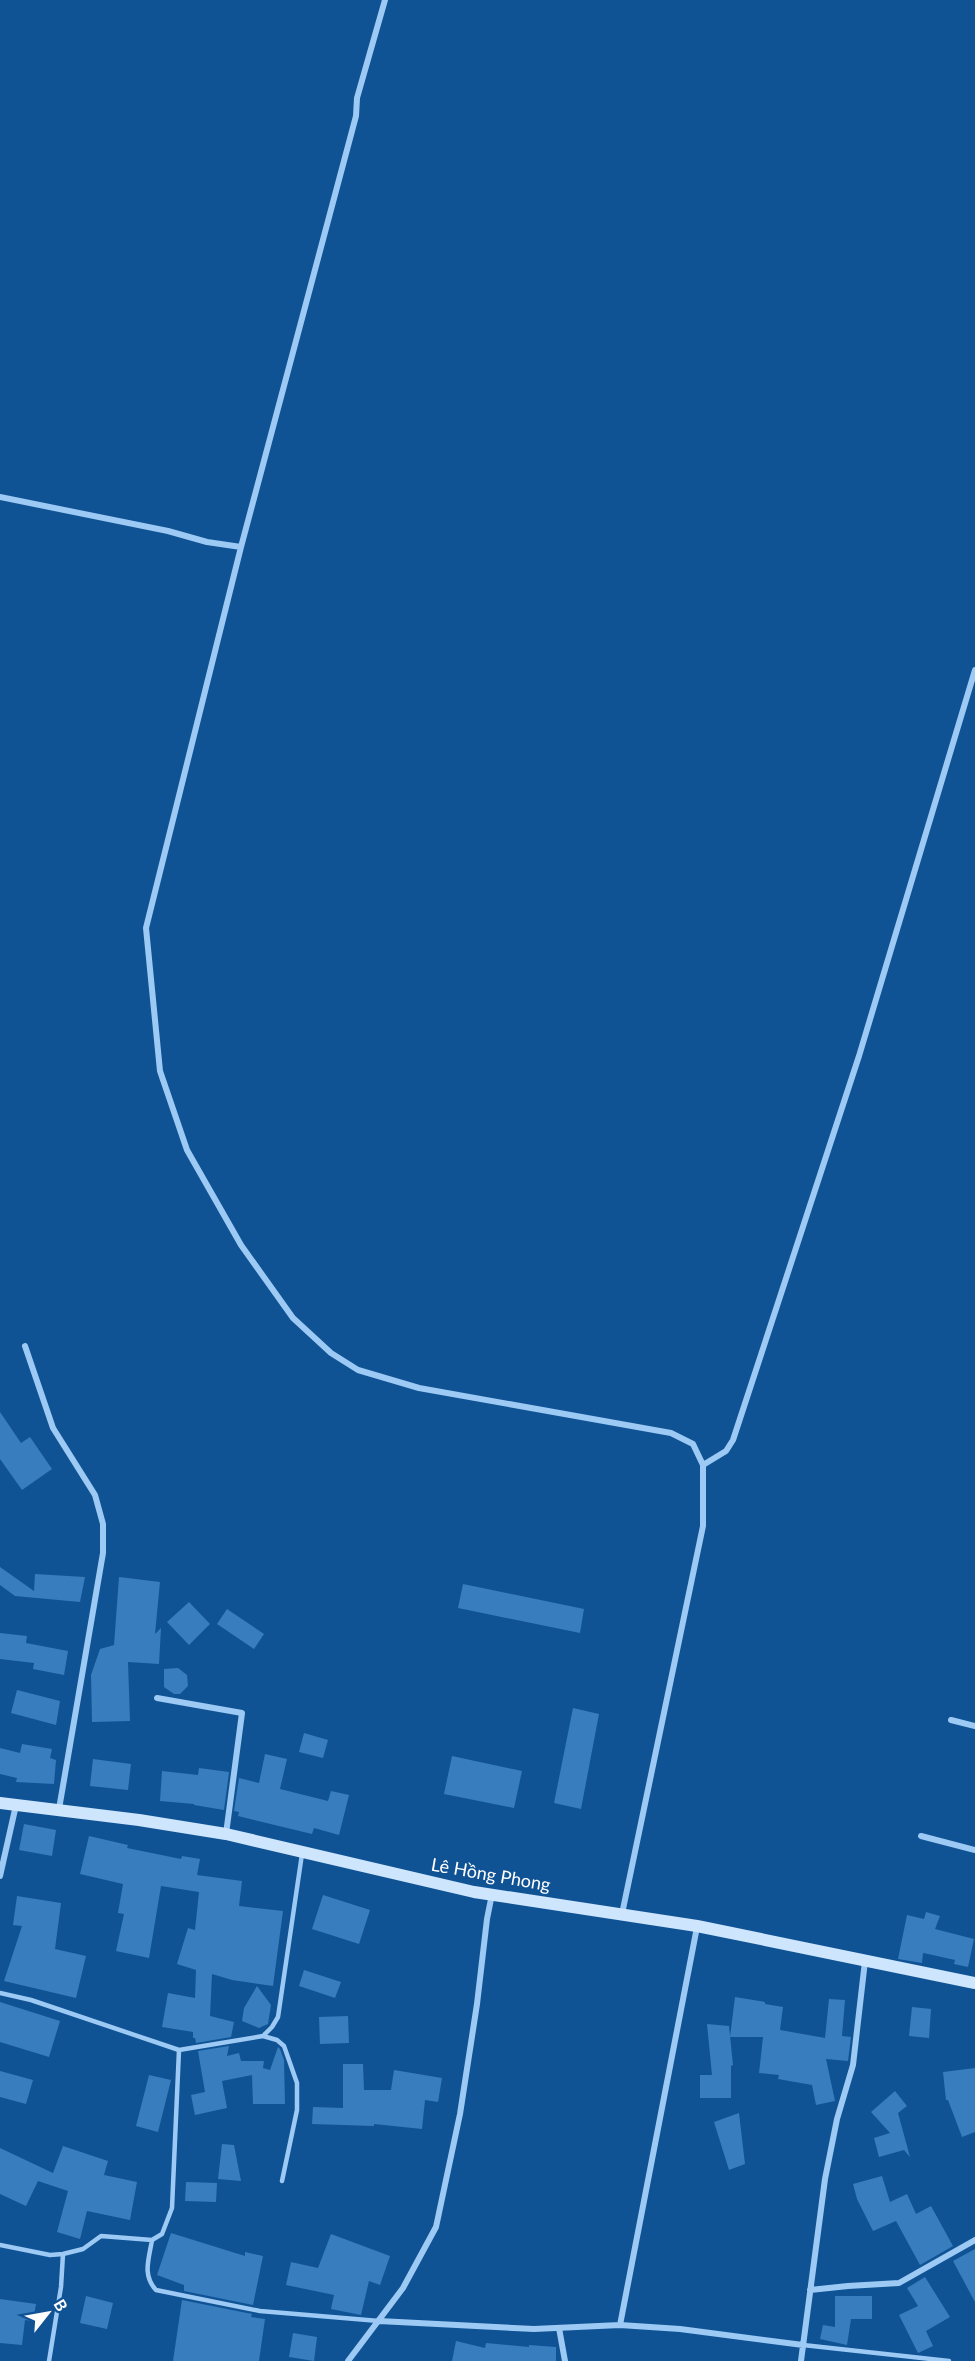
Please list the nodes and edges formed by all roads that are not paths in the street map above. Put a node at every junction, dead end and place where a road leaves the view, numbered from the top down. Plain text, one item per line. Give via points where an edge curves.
1 (385, 0) edge
2 (0, 497) edge
3 (241, 547) junction
4 (975, 670) edge
5 (25, 1346) dead end
6 (704, 1465) junction
7 (157, 1698) dead end
8 (951, 1720) dead end
9 (975, 1726) edge
10 (0, 1803) edge
11 (16, 1804) junction
12 (59, 1809) junction
13 (226, 1834) junction
14 (921, 1836) dead end
15 (975, 1850) edge
16 (302, 1852) junction
17 (0, 1876) edge
18 (492, 1894) junction
19 (622, 1914) junction
20 (697, 1926) junction
21 (865, 1960) junction
22 (975, 1983) edge
23 (0, 1993) edge
24 (263, 2036) junction
25 (179, 2050) junction
26 (282, 2181) dead end
27 (152, 2240) junction
28 (975, 2240) edge
29 (0, 2245) edge
30 (63, 2254) junction
31 (810, 2290) junction
32 (379, 2321) junction
33 (620, 2325) junction
34 (559, 2328) junction
35 (803, 2345) junction
36 (49, 2361) edge
37 (348, 2361) edge
38 (565, 2361) edge
39 (801, 2361) edge
40 (950, 2361) edge

1 - 3 street
2 - 3 street
3 - 6 street via 146,928 160,1071 187,1150 241,1245 293,1318 331,1353 358,1370 419,1388 671,1433 693,1444
4 - 6 street via 859,1056 733,1440 726,1451
5 - 12 street via 53,1428 95,1495 103,1524 103,1553
6 - 19 street via 703,1526
7 - 13 street via 242,1713
8 - 9 street
10 - 11 street, Lê Hồng Phong
11 - 12 street, Lê Hồng Phong
11 - 17 street
12 - 13 street, Lê Hồng Phong
13 - 16 street, Lê Hồng Phong
14 - 15 street
16 - 18 street, Lê Hồng Phong
16 - 24 lane via 278,2017
18 - 19 street, Lê Hồng Phong
18 - 32 street via 460,2114 436,2227 403,2288
19 - 20 street, Lê Hồng Phong
20 - 21 street, Lê Hồng Phong
20 - 33 street
21 - 22 street, Lê Hồng Phong
21 - 31 street via 853,2065 825,2180
23 - 25 lane via 42,2003
24 - 25 lane
24 - 26 lane via 284,2046 297,2083 297,2110
25 - 27 lane via 172,2208 162,2234
27 - 30 lane via 101,2236 83,2249
27 - 32 lane via 147,2268 149,2283 156,2290 260,2311
28 - 31 street via 899,2283
29 - 30 lane
30 - 36 lane
31 - 35 street
32 - 34 street
32 - 37 street
33 - 34 street
33 - 35 street
34 - 38 street
35 - 39 street
35 - 40 lane

